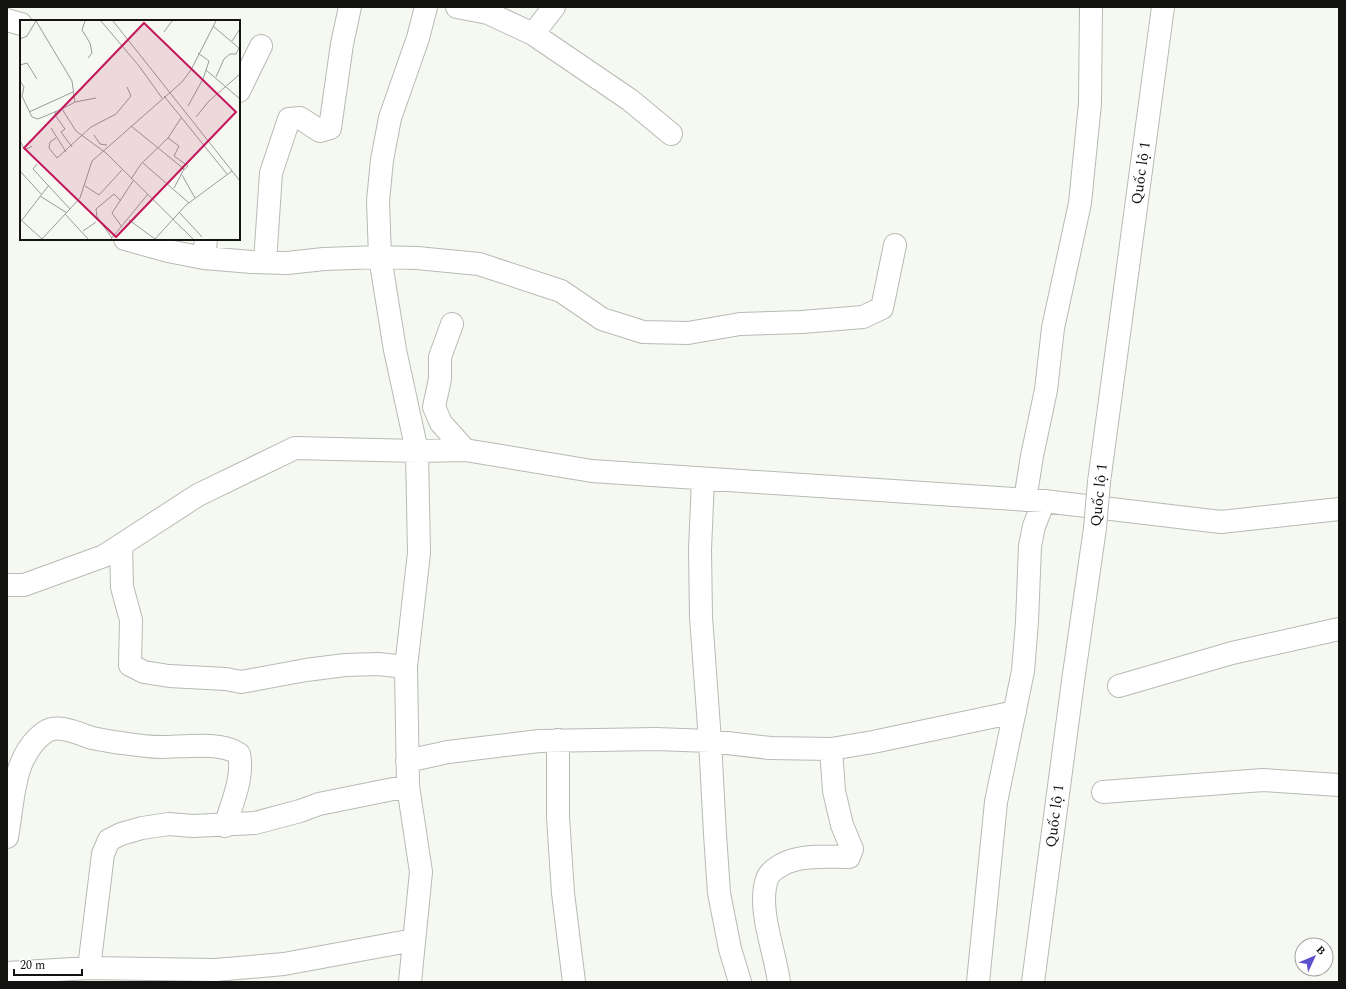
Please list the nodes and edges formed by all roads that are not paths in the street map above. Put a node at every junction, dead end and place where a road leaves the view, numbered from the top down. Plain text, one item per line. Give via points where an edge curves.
1 (350, 7) edge
2 (426, 7) edge
3 (457, 7) edge
4 (554, 7) edge
5 (1091, 7) edge
6 (1163, 7) edge
7 (7, 20) edge
8 (20, 24) edge
9 (533, 34) junction
10 (262, 46) dead end
11 (240, 89) edge
12 (671, 134) dead end
13 (129, 240) edge
14 (895, 245) dead end
15 (205, 248) edge
16 (380, 257) junction
17 (265, 262) junction
18 (452, 324) dead end
19 (465, 450) junction
20 (417, 451) junction
21 (703, 479) junction
22 (1035, 501) junction
23 (1339, 509) edge
24 (121, 545) junction
25 (7, 585) edge
26 (1339, 630) edge
27 (406, 668) junction
28 (1119, 686) dead end
29 (1015, 712) junction
30 (558, 740) junction
31 (710, 741) junction
32 (831, 748) junction
33 (407, 761) junction
34 (1339, 785) edge
35 (408, 786) junction
36 (1103, 792) dead end
37 (224, 826) junction
38 (7, 837) edge
39 (414, 942) junction
40 (89, 968) junction
41 (7, 973) edge
42 (168, 976) edge
43 (410, 982) edge
44 (574, 982) edge
45 (740, 982) edge
46 (779, 982) edge
47 (978, 982) edge
48 (1033, 982) edge

1 - 17 main road via 330,128 320,131 300,118 289,119 279,146 272,173
2 - 16 main road via 390,118 382,160 378,201
3 - 9 main road via 488,13
4 - 9 main road
5 - 22 main road via 1090,103 1080,203 1053,328 1046,390 1032,456
6 - 48 main road, Quốc lộ 1, bridge
7 - 8 main road
9 - 12 main road via 630,100
10 - 11 main road
13 - 15 main road via 168,251
14 - 16 main road via 882,308 863,317 740,324 688,333 643,332 602,319 561,291 479,264
15 - 17 main road
16 - 17 main road
16 - 20 main road via 395,350
18 - 19 main road via 440,357 440,379 434,407 441,423
19 - 20 main road
19 - 21 main road via 592,471
20 - 24 main road via 295,448 198,495
20 - 27 main road via 419,553
21 - 22 main road
21 - 31 main road via 701,617
22 - 23 main road via 1221,522
22 - 29 main road via 1030,546 1026,645
24 - 25 main road via 104,556 24,585
24 - 27 main road via 122,587 131,620 130,665 144,672 241,682 345,665 378,664
26 - 28 main road via 1232,653
27 - 33 main road
29 - 32 main road via 873,742
29 - 47 main road via 996,802
30 - 31 main road via 656,738
30 - 33 main road via 478,748
30 - 44 main road via 559,840
31 - 32 main road via 770,748
31 - 45 main road via 719,893 730,949
32 - 46 main road via 834,790 842,825 852,849 849,857 794,860 778,867 767,877 764,898 767,927
33 - 35 main road
34 - 36 main road via 1263,780
35 - 37 main road via 319,804 255,823
35 - 39 main road via 421,872
37 - 38 main road via 242,765 239,754 232,749 121,743 60,729 47,731 31,744 22,758
37 - 40 main road via 169,824 142,828 109,840 103,854
39 - 42 main road via 284,964
39 - 43 main road
40 - 41 main road
40 - 42 main road via 160,968

